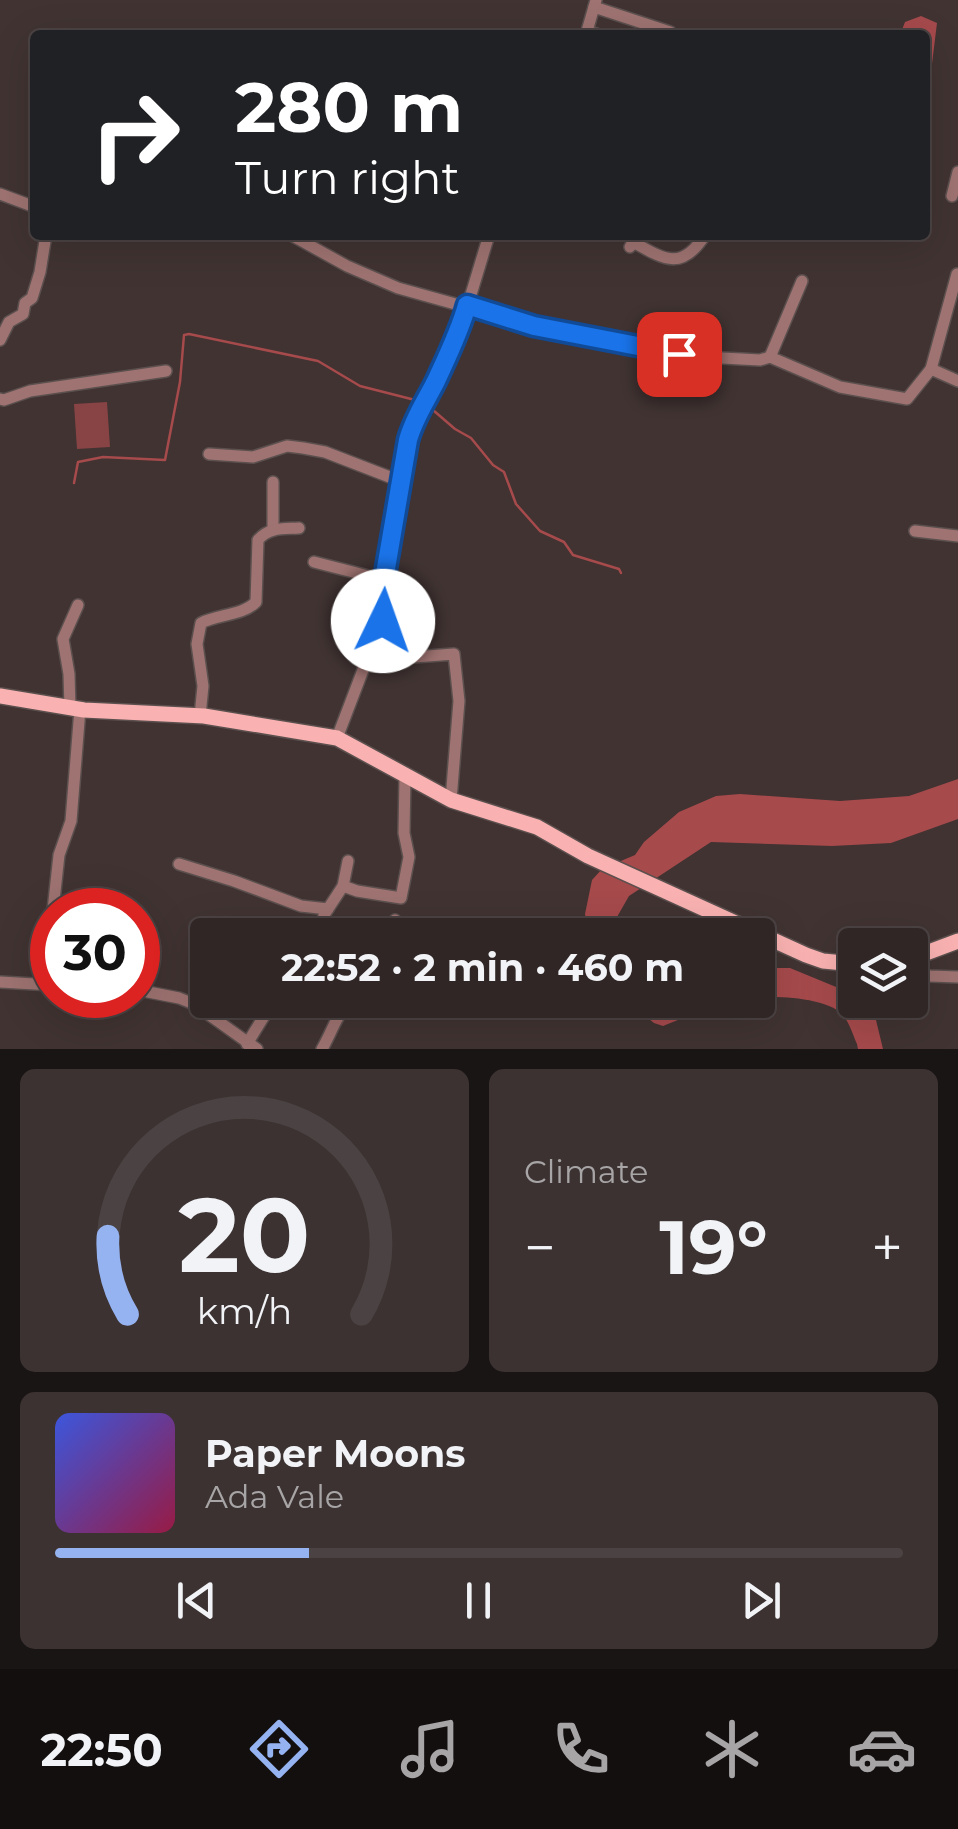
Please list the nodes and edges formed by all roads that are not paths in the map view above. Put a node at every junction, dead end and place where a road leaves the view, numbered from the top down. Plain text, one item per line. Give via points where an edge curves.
1 (595, 3) edge
2 (588, 30) edge
3 (659, 30) edge
4 (958, 172) edge
5 (0, 194) edge
6 (952, 196) dead end
7 (30, 205) edge
8 (45, 240) edge
9 (300, 240) edge
10 (487, 240) edge
11 (702, 240) edge
12 (630, 247) dead end
13 (957, 274) edge
14 (802, 281) dead end
15 (467, 305) junction
16 (0, 340) edge
17 (770, 357) junction
18 (930, 369) junction
19 (166, 371) dead end
20 (958, 381) edge
21 (0, 399) edge
22 (208, 454) dead end
23 (400, 481) junction
24 (274, 482) dead end
25 (299, 528) dead end
26 (273, 530) junction
27 (915, 531) dead end
28 (958, 536) edge
29 (314, 562) dead end
30 (384, 580) junction
31 (78, 605) dead end
32 (400, 658) dead end
33 (0, 696) edge
34 (75, 709) junction
35 (200, 716) junction
36 (337, 738) junction
37 (405, 775) junction
38 (451, 800) junction
39 (348, 861) dead end
40 (179, 864) dead end
41 (342, 886) junction
42 (55, 888) edge
43 (328, 909) junction
44 (324, 918) edge
45 (958, 941) edge
46 (928, 953) edge
47 (838, 962) edge
48 (928, 976) edge
49 (958, 978) edge
50 (0, 982) edge
51 (30, 984) edge
52 (160, 994) edge
53 (265, 1018) edge
54 (337, 1018) edge
55 (252, 1046) edge
56 (322, 1049) edge

1 - 2 street
1 - 3 street
4 - 6 street
5 - 7 street
8 - 16 street via 32,298
9 - 15 street via 374,278
10 - 15 street
11 - 12 street via 680,259 633,242
13 - 18 street
14 - 17 street
15 - 17 street via 534,326 679,354
15 - 23 street via 413,419
17 - 18 street via 840,387 907,399
18 - 20 street
19 - 21 street
22 - 23 street via 253,458 287,446 304,448
23 - 30 street
24 - 26 street
25 - 26 street
26 - 35 street via 258,540 256,602 200,623
27 - 28 street
29 - 30 street
30 - 36 street via 392,594
31 - 34 street via 63,639
32 - 38 street via 454,654 459,701
33 - 34 main road
34 - 35 main road
34 - 42 street via 70,821
35 - 36 main road
36 - 37 main road
37 - 38 main road
37 - 41 street via 409,857 401,898
38 - 47 main road via 517,819 806,956
39 - 41 street
40 - 43 street
41 - 43 street
43 - 44 street
45 - 46 main road
48 - 49 street
50 - 51 street
52 - 55 street via 194,1004
53 - 55 street
54 - 56 street

